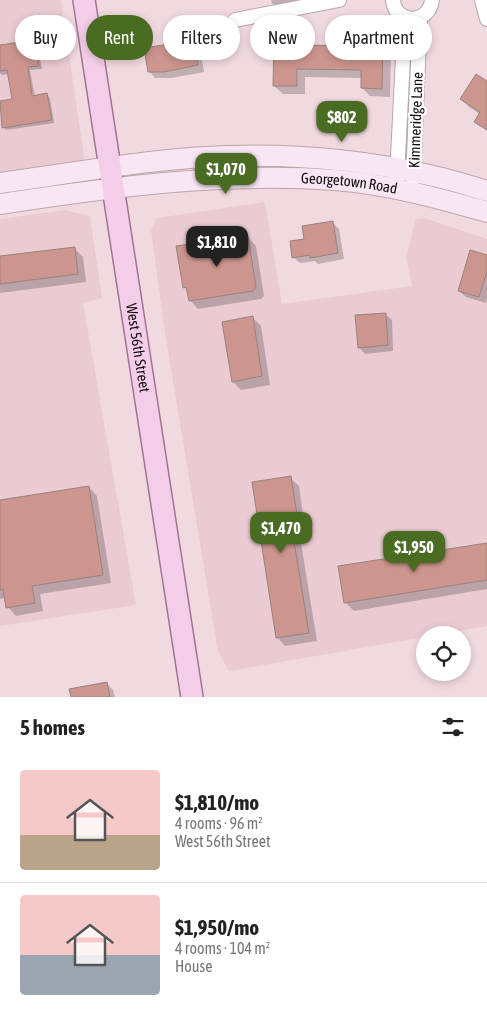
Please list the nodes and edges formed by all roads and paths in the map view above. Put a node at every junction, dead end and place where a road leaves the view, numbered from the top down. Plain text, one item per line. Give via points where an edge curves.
1 (84, 0) edge
2 (339, 0) edge
3 (393, 0) edge
4 (432, 0) edge
5 (482, 0) edge
6 (402, 15) edge
7 (423, 15) edge
8 (240, 19) edge
9 (487, 19) edge
10 (406, 60) edge
11 (416, 60) edge
12 (110, 167) junction
13 (407, 170) junction
14 (0, 183) edge
15 (113, 188) junction
16 (487, 190) edge
17 (404, 191) junction
18 (0, 204) edge
19 (487, 212) edge
20 (192, 697) edge

1 - 12 main road, West 56th Street
2 - 8 street
3 - 6 street via 395,9
4 - 7 street
5 - 9 street
10 - 13 street, Kimmeridge Lane
11 - 13 street, Kimmeridge Lane
12 - 13 main road, Georgetown Road via 208,157 277,156 338,160
12 - 14 main road, Georgetown Road
12 - 15 main road, West 56th Street
13 - 16 main road, Georgetown Road
13 - 17 street, Kimmeridge Lane
15 - 17 main road, Georgetown Road via 196,179 260,177 337,180
15 - 18 main road, Georgetown Road
15 - 20 main road, West 56th Street
17 - 19 main road, Georgetown Road

